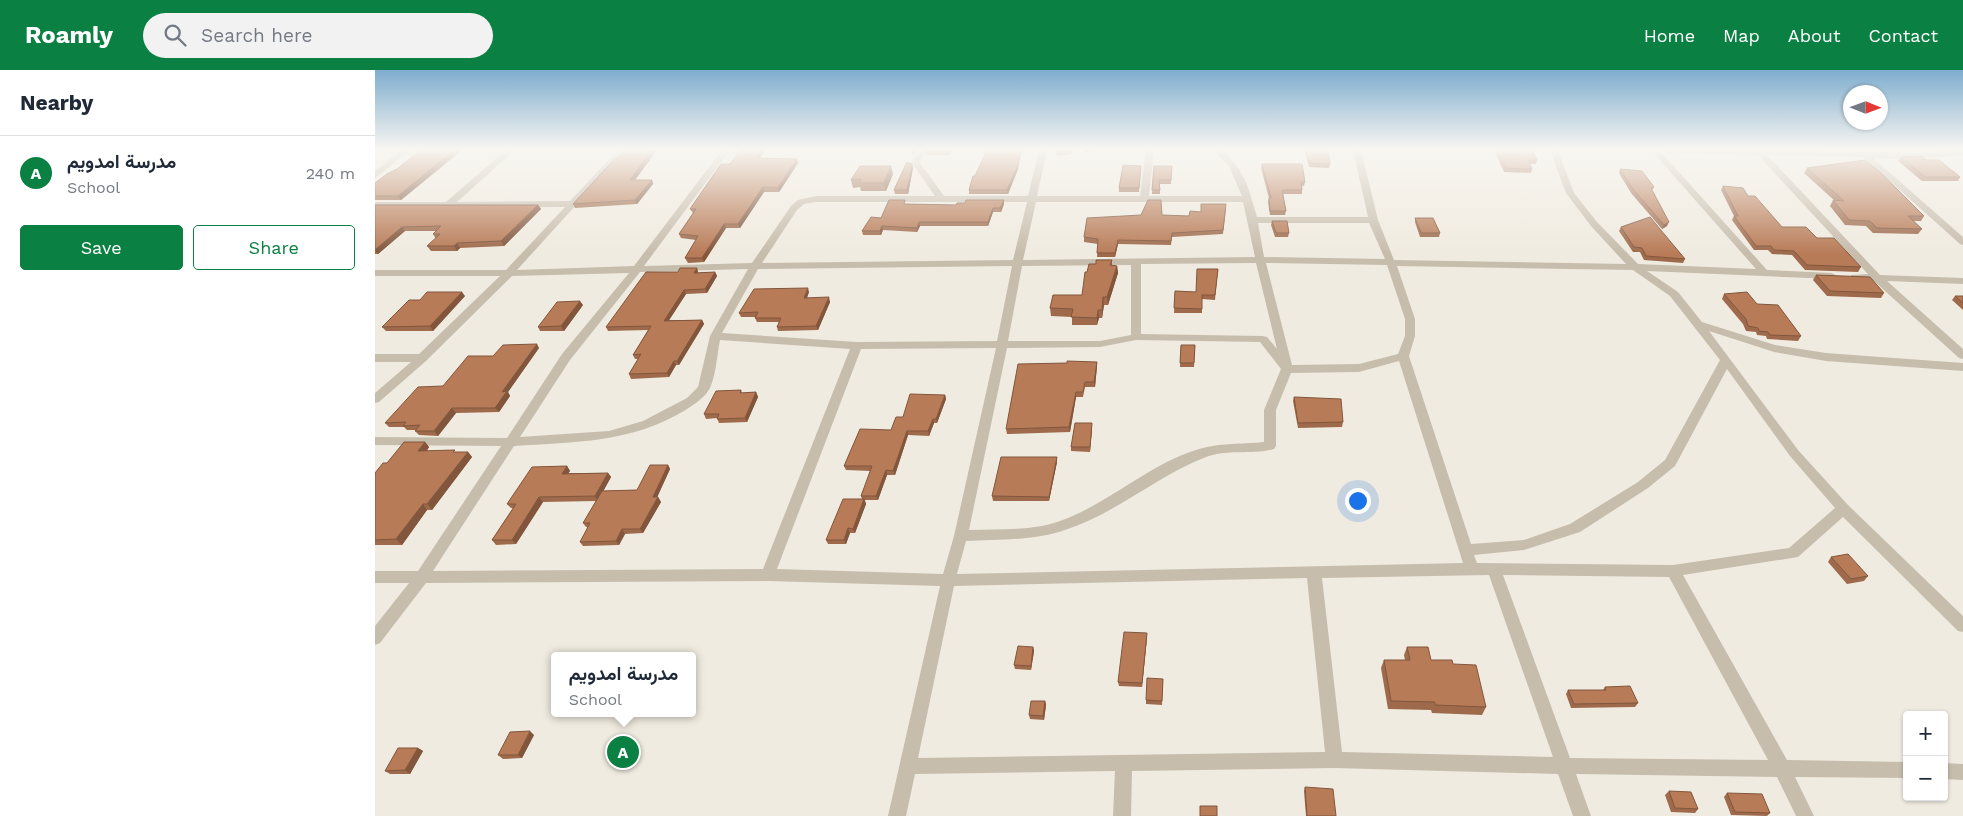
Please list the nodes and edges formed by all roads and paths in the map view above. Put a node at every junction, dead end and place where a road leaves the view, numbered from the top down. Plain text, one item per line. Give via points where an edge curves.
1 (471, 185) edge
2 (590, 185) edge
3 (700, 185) edge
4 (931, 185) edge
5 (1035, 185) edge
6 (1146, 185) edge
7 (1243, 185) edge
8 (1365, 185) edge
9 (1567, 185) edge
10 (1686, 185) edge
11 (1790, 185) edge
12 (1899, 185) edge
13 (941, 199) junction
14 (1144, 199) junction
15 (1246, 199) junction
16 (1032, 200) junction
17 (449, 204) junction
18 (573, 204) junction
19 (375, 205) edge
20 (1253, 220) junction
21 (1373, 220) junction
22 (1963, 242) edge
23 (1260, 260) junction
24 (1136, 262) junction
25 (1391, 263) junction
26 (1017, 264) junction
27 (755, 266) junction
28 (1635, 267) junction
29 (638, 268) junction
30 (375, 273) edge
31 (509, 273) junction
32 (1765, 274) junction
33 (1877, 278) junction
34 (1963, 281) edge
35 (1697, 324) junction
36 (715, 336) junction
37 (1136, 336) junction
38 (1002, 345) junction
39 (857, 346) junction
40 (1963, 355) edge
41 (1403, 356) junction
42 (375, 358) edge
43 (422, 358) junction
44 (1726, 360) junction
45 (1963, 367) edge
46 (1287, 369) junction
47 (375, 399) edge
48 (375, 441) edge
49 (509, 442) junction
50 (1843, 509) junction
51 (961, 536) junction
52 (1465, 550) junction
53 (1472, 570) junction
54 (1494, 570) junction
55 (1673, 571) junction
56 (1314, 573) junction
57 (768, 575) junction
58 (375, 577) edge
59 (421, 578) junction
60 (948, 580) junction
61 (1963, 626) edge
62 (375, 638) edge
63 (1335, 760) junction
64 (1124, 763) junction
65 (908, 766) junction
66 (1565, 766) junction
67 (1781, 767) junction
68 (1903, 770) edge
69 (1948, 771) edge
70 (1963, 772) edge
71 (897, 816) edge
72 (1122, 816) edge
73 (1582, 816) edge
74 (1805, 816) edge

1 - 17 street
2 - 18 street
3 - 29 street
4 - 13 street
5 - 16 street
6 - 14 street
7 - 15 street
8 - 21 street
9 - 28 street via 1594,224
10 - 32 street
11 - 33 street
12 - 22 street
13 - 16 street
13 - 27 street via 815,199 801,202
14 - 15 street
14 - 16 street
15 - 20 street
16 - 26 street
17 - 18 street
17 - 19 street
18 - 31 street
20 - 21 street
20 - 23 street
21 - 25 street
23 - 24 street
23 - 25 street
23 - 46 street
24 - 26 street
24 - 37 street
25 - 28 street
25 - 41 street via 1410,319 1410,336
26 - 27 street
26 - 38 street
27 - 29 street
27 - 36 street
28 - 32 street
28 - 35 street via 1674,294
29 - 31 street
29 - 49 street via 566,357
30 - 31 street
31 - 43 street
32 - 33 street
33 - 34 street
33 - 40 street
35 - 44 street
35 - 45 street via 1774,348 1826,357
36 - 39 street
36 - 49 street via 704,388 691,401 671,413 609,435
37 - 38 street via 1100,344
37 - 46 street via 1263,339
38 - 39 street
38 - 51 street
39 - 57 street
41 - 46 street via 1382,365 1350,370
41 - 52 street
42 - 43 street
43 - 47 street
44 - 50 street via 1793,453
44 - 52 street via 1670,463 1643,485 1575,528 1524,545
46 - 51 street via 1270,410 1270,446 1208,451 1176,464 1062,526 1035,532
48 - 49 street
49 - 59 street
50 - 55 street via 1793,553
50 - 61 street
51 - 60 street
52 - 53 street
53 - 54 street
53 - 56 street
54 - 55 street
54 - 66 street
55 - 67 street
56 - 60 street
56 - 63 street
57 - 59 street
57 - 60 street
58 - 59 street
59 - 62 street
60 - 65 street
63 - 64 street
63 - 66 street
64 - 65 street
64 - 72 street
65 - 71 street
66 - 67 street
66 - 73 street
67 - 68 street
67 - 74 street
69 - 70 street

